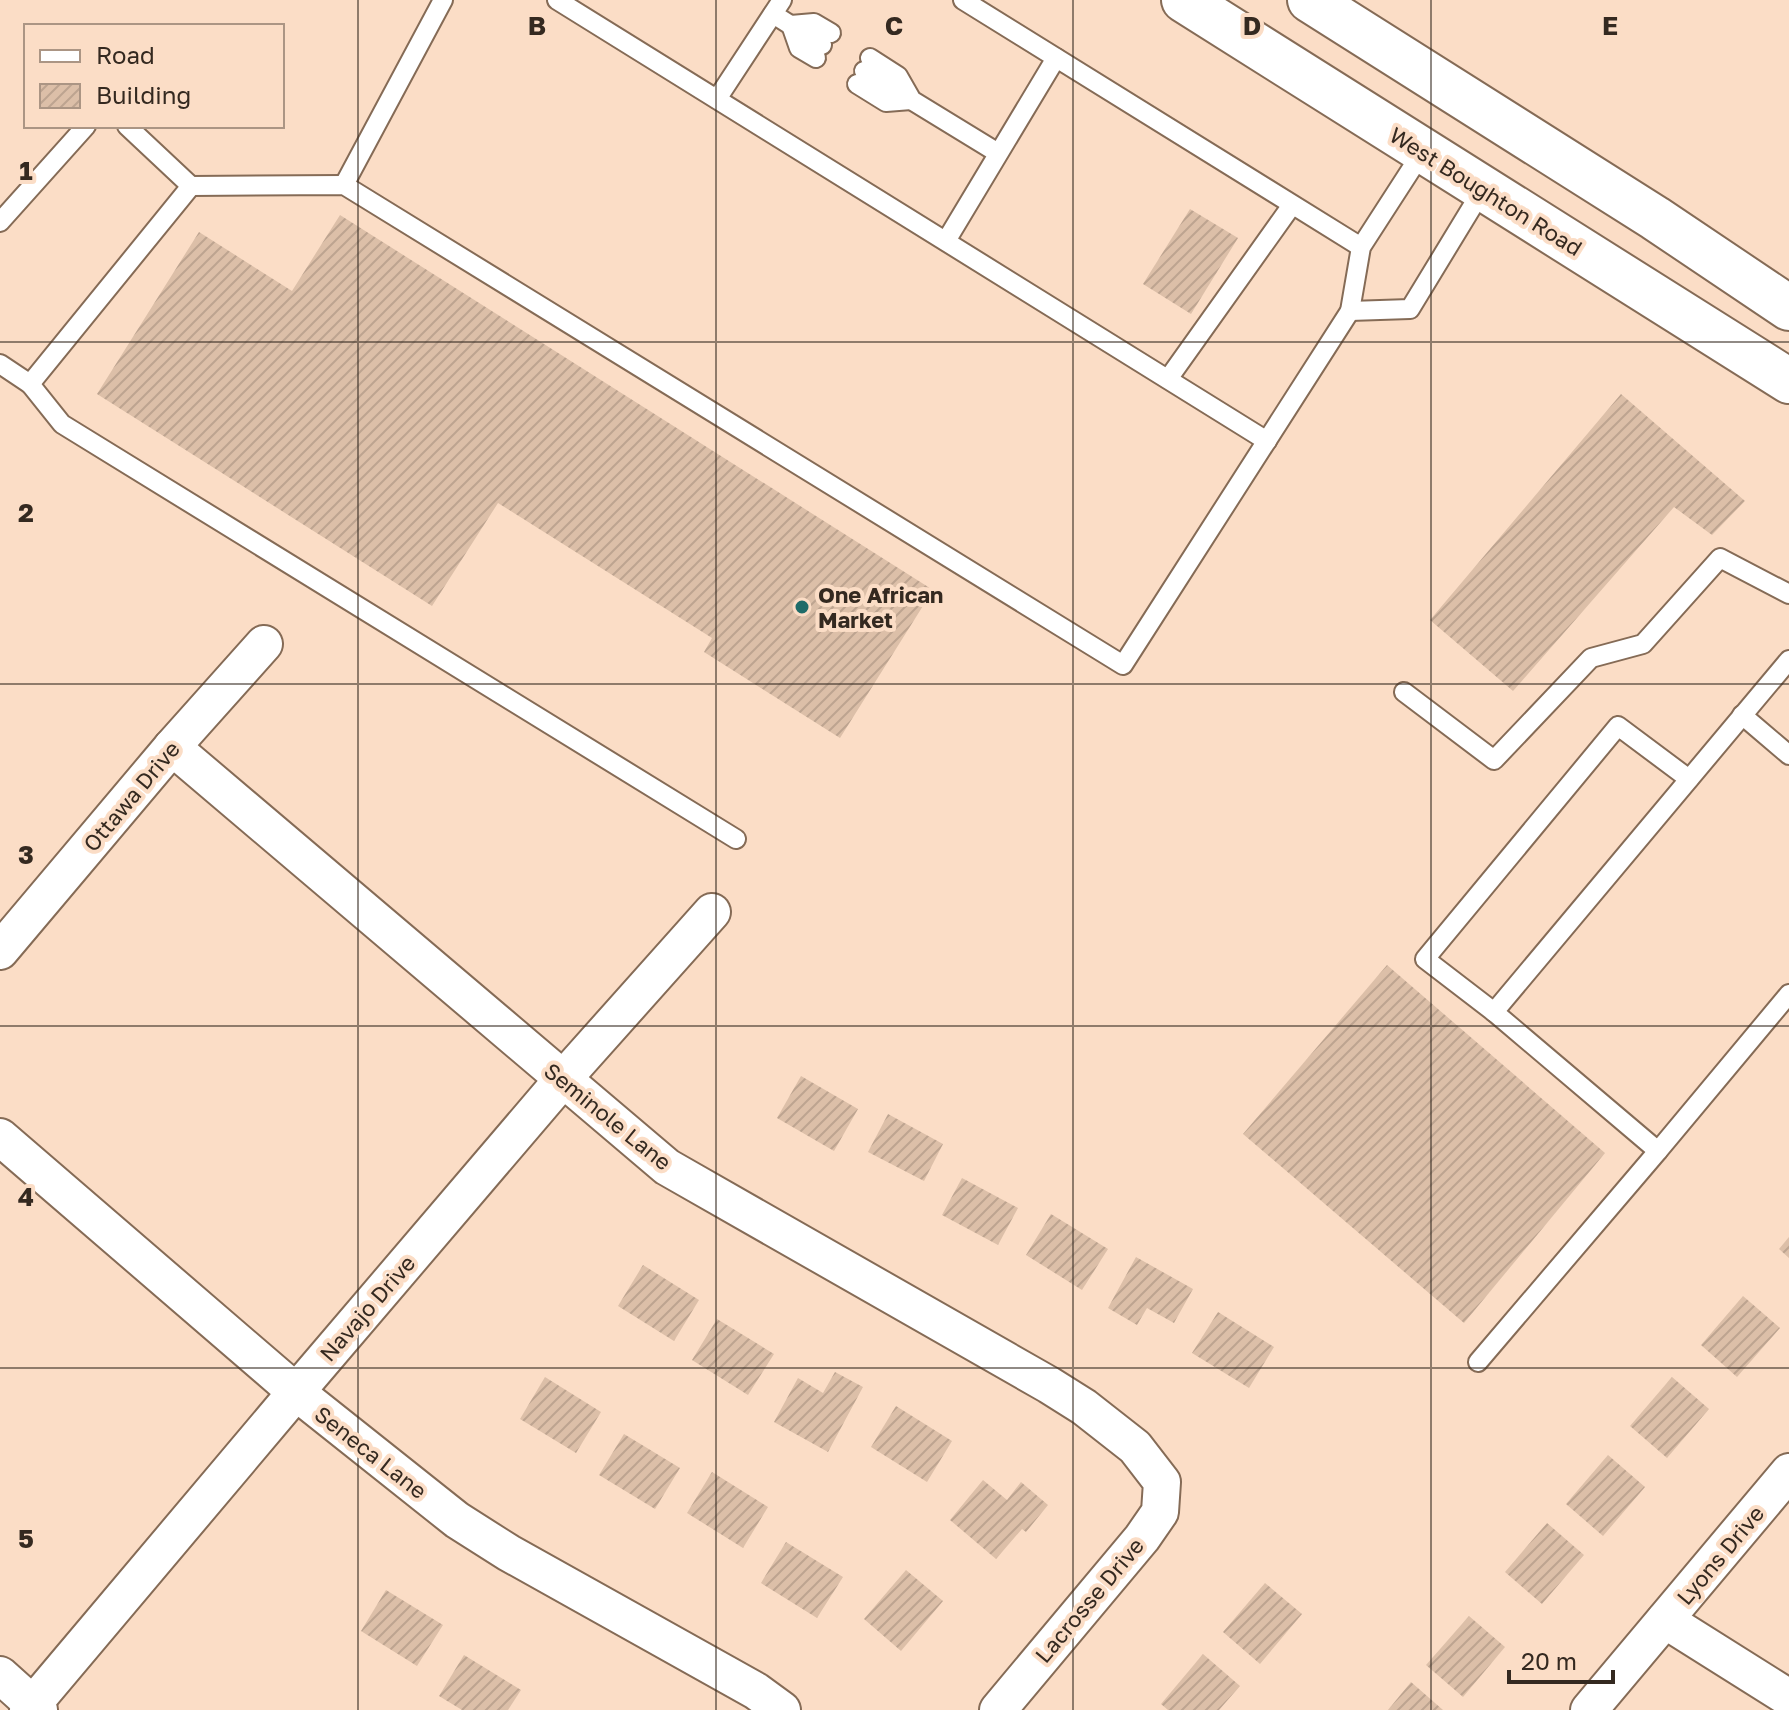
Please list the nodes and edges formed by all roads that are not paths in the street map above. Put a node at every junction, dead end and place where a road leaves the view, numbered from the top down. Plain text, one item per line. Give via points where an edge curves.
1 (443, 0) edge
2 (557, 0) edge
3 (963, 0) edge
4 (1184, 0) edge
5 (1310, 0) edge
6 (778, 7) edge
7 (791, 25) junction
8 (1056, 58) junction
9 (717, 99) junction
10 (911, 100) junction
11 (84, 128) edge
12 (129, 128) edge
13 (1423, 151) junction
14 (998, 153) junction
15 (344, 185) junction
16 (191, 186) junction
17 (1483, 189) junction
18 (1292, 205) junction
19 (0, 222) edge
20 (946, 241) junction
21 (1361, 247) junction
22 (1789, 308) edge
23 (1350, 311) junction
24 (0, 364) edge
25 (1168, 379) junction
26 (1789, 381) edge
27 (30, 384) junction
28 (1267, 441) junction
29 (1789, 594) edge
30 (264, 644) dead end
31 (1789, 660) edge
32 (1404, 692) dead end
33 (1742, 715) junction
34 (172, 747) junction
35 (1789, 755) edge
36 (1689, 779) junction
37 (736, 839) dead end
38 (712, 912) dead end
39 (0, 951) edge
40 (1789, 994) edge
41 (1494, 1012) junction
42 (563, 1079) junction
43 (0, 1137) edge
44 (1658, 1151) junction
45 (1478, 1362) dead end
46 (296, 1392) junction
47 (1789, 1472) edge
48 (1162, 1482) joint
49 (1665, 1620) junction
50 (0, 1675) edge
51 (1789, 1698) edge
52 (33, 1708) edge
53 (782, 1710) edge
54 (998, 1710) edge
55 (1589, 1710) edge

1 - 15 lane
2 - 9 lane
3 - 8 lane
4 - 13 main road, West Boughton Road
5 - 22 main road
6 - 7 lane
6 - 9 lane
7 - 7 lane via 814,23 823,46 799,48
8 - 14 lane
8 - 18 lane
9 - 20 lane
10 - 10 lane via 898,76 864,71 886,102
10 - 14 lane
11 - 19 lane
12 - 16 lane
13 - 17 main road, West Boughton Road
13 - 21 lane
14 - 20 lane
15 - 16 lane
15 - 28 lane via 1123,665
16 - 27 lane
17 - 23 lane via 1410,309
17 - 26 main road, West Boughton Road
18 - 21 lane
18 - 25 lane
20 - 25 lane
21 - 23 lane
23 - 28 lane
24 - 27 lane
25 - 28 lane
27 - 37 lane via 62,424
29 - 32 lane via 1720,558 1643,644 1591,658 1494,760
30 - 34 street, Ottawa Drive
31 - 33 lane
33 - 35 lane
33 - 36 lane
34 - 39 street, Ottawa Drive
34 - 42 street, Seminole Lane
36 - 41 lane
36 - 41 lane via 1618,726 1425,959
38 - 42 street, Navajo Drive
40 - 44 lane
41 - 44 lane
42 - 46 street, Navajo Drive
42 - 48 street, Seminole Lane via 667,1167 1084,1407 1135,1447
43 - 46 street, Seneca Lane
44 - 45 lane
46 - 52 street, Navajo Drive
46 - 53 street, Seneca Lane via 457,1520
47 - 49 street, Lyons Drive
48 - 54 street, Lacrosse Drive via 1160,1512 1142,1538
49 - 51 street
49 - 55 street, Lyons Drive
50 - 52 street

